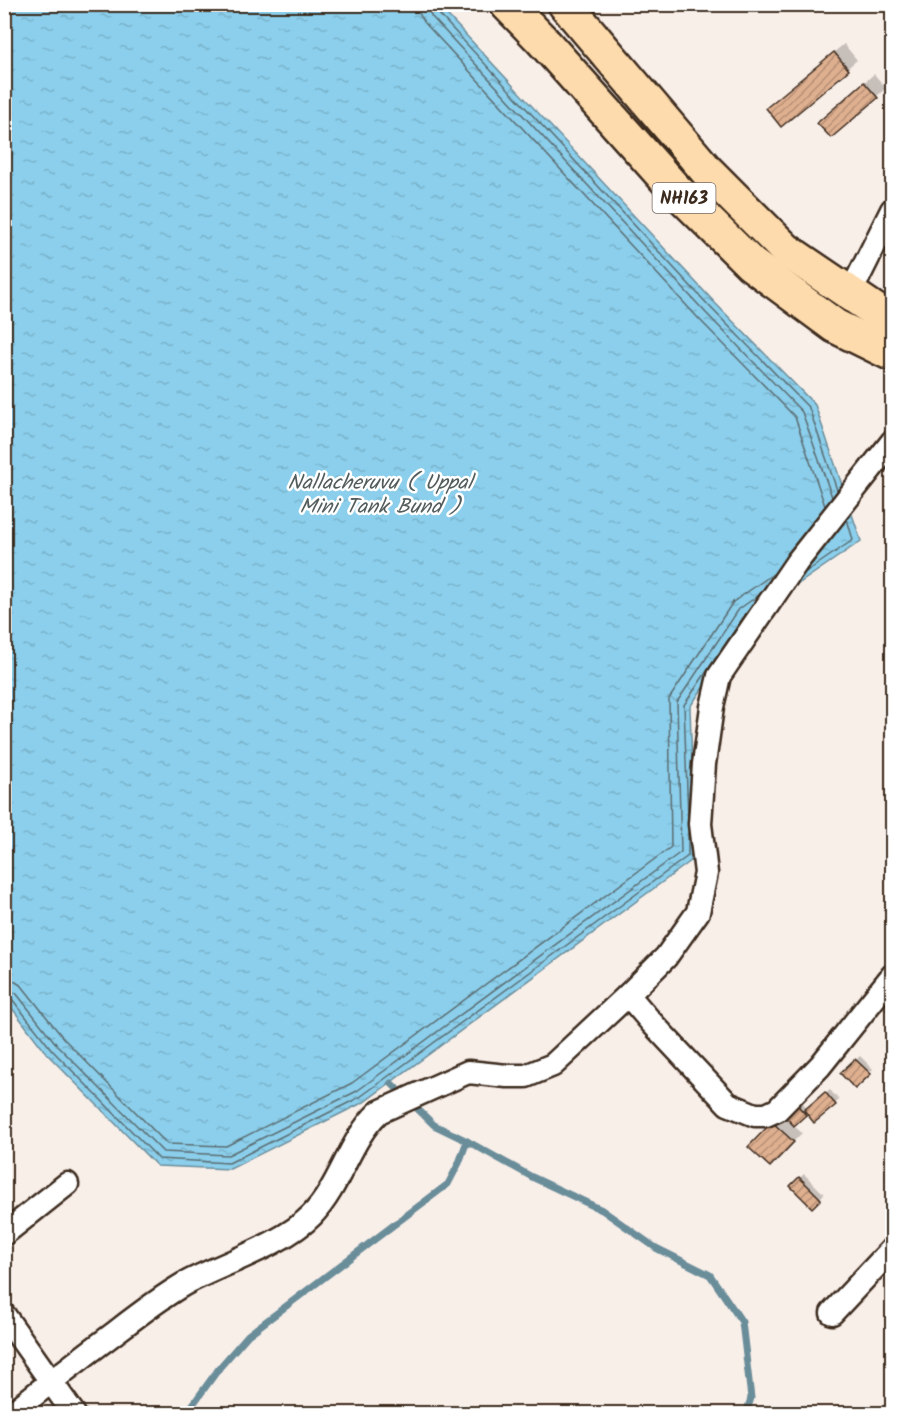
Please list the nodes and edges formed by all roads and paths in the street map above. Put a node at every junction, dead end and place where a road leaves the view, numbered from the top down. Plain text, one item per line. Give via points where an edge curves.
1 (507, 4) edge
2 (565, 4) edge
3 (892, 210) edge
4 (850, 294) junction
5 (892, 320) edge
6 (892, 354) edge
7 (892, 442) edge
8 (892, 976) edge
9 (628, 995) junction
10 (67, 1184) dead end
11 (4, 1234) edge
12 (892, 1249) edge
13 (832, 1313) dead end
14 (4, 1315) edge
15 (52, 1380) junction
16 (11, 1413) edge
17 (74, 1413) edge

1 - 6 highway, NH163 via 674,188 751,264 835,326
2 - 4 highway, NH163 via 707,171 786,250
3 - 4 street
4 - 5 highway, NH163
7 - 9 street via 797,562 719,676 704,764 700,824 706,873 698,912 666,957
8 - 9 street via 820,1066 777,1110 766,1115 755,1115 728,1104
9 - 15 street via 552,1065 526,1076 468,1072 379,1112 368,1123 332,1190 312,1216 288,1234 183,1285
10 - 11 street
12 - 13 street
14 - 15 street
15 - 16 street
15 - 17 street

